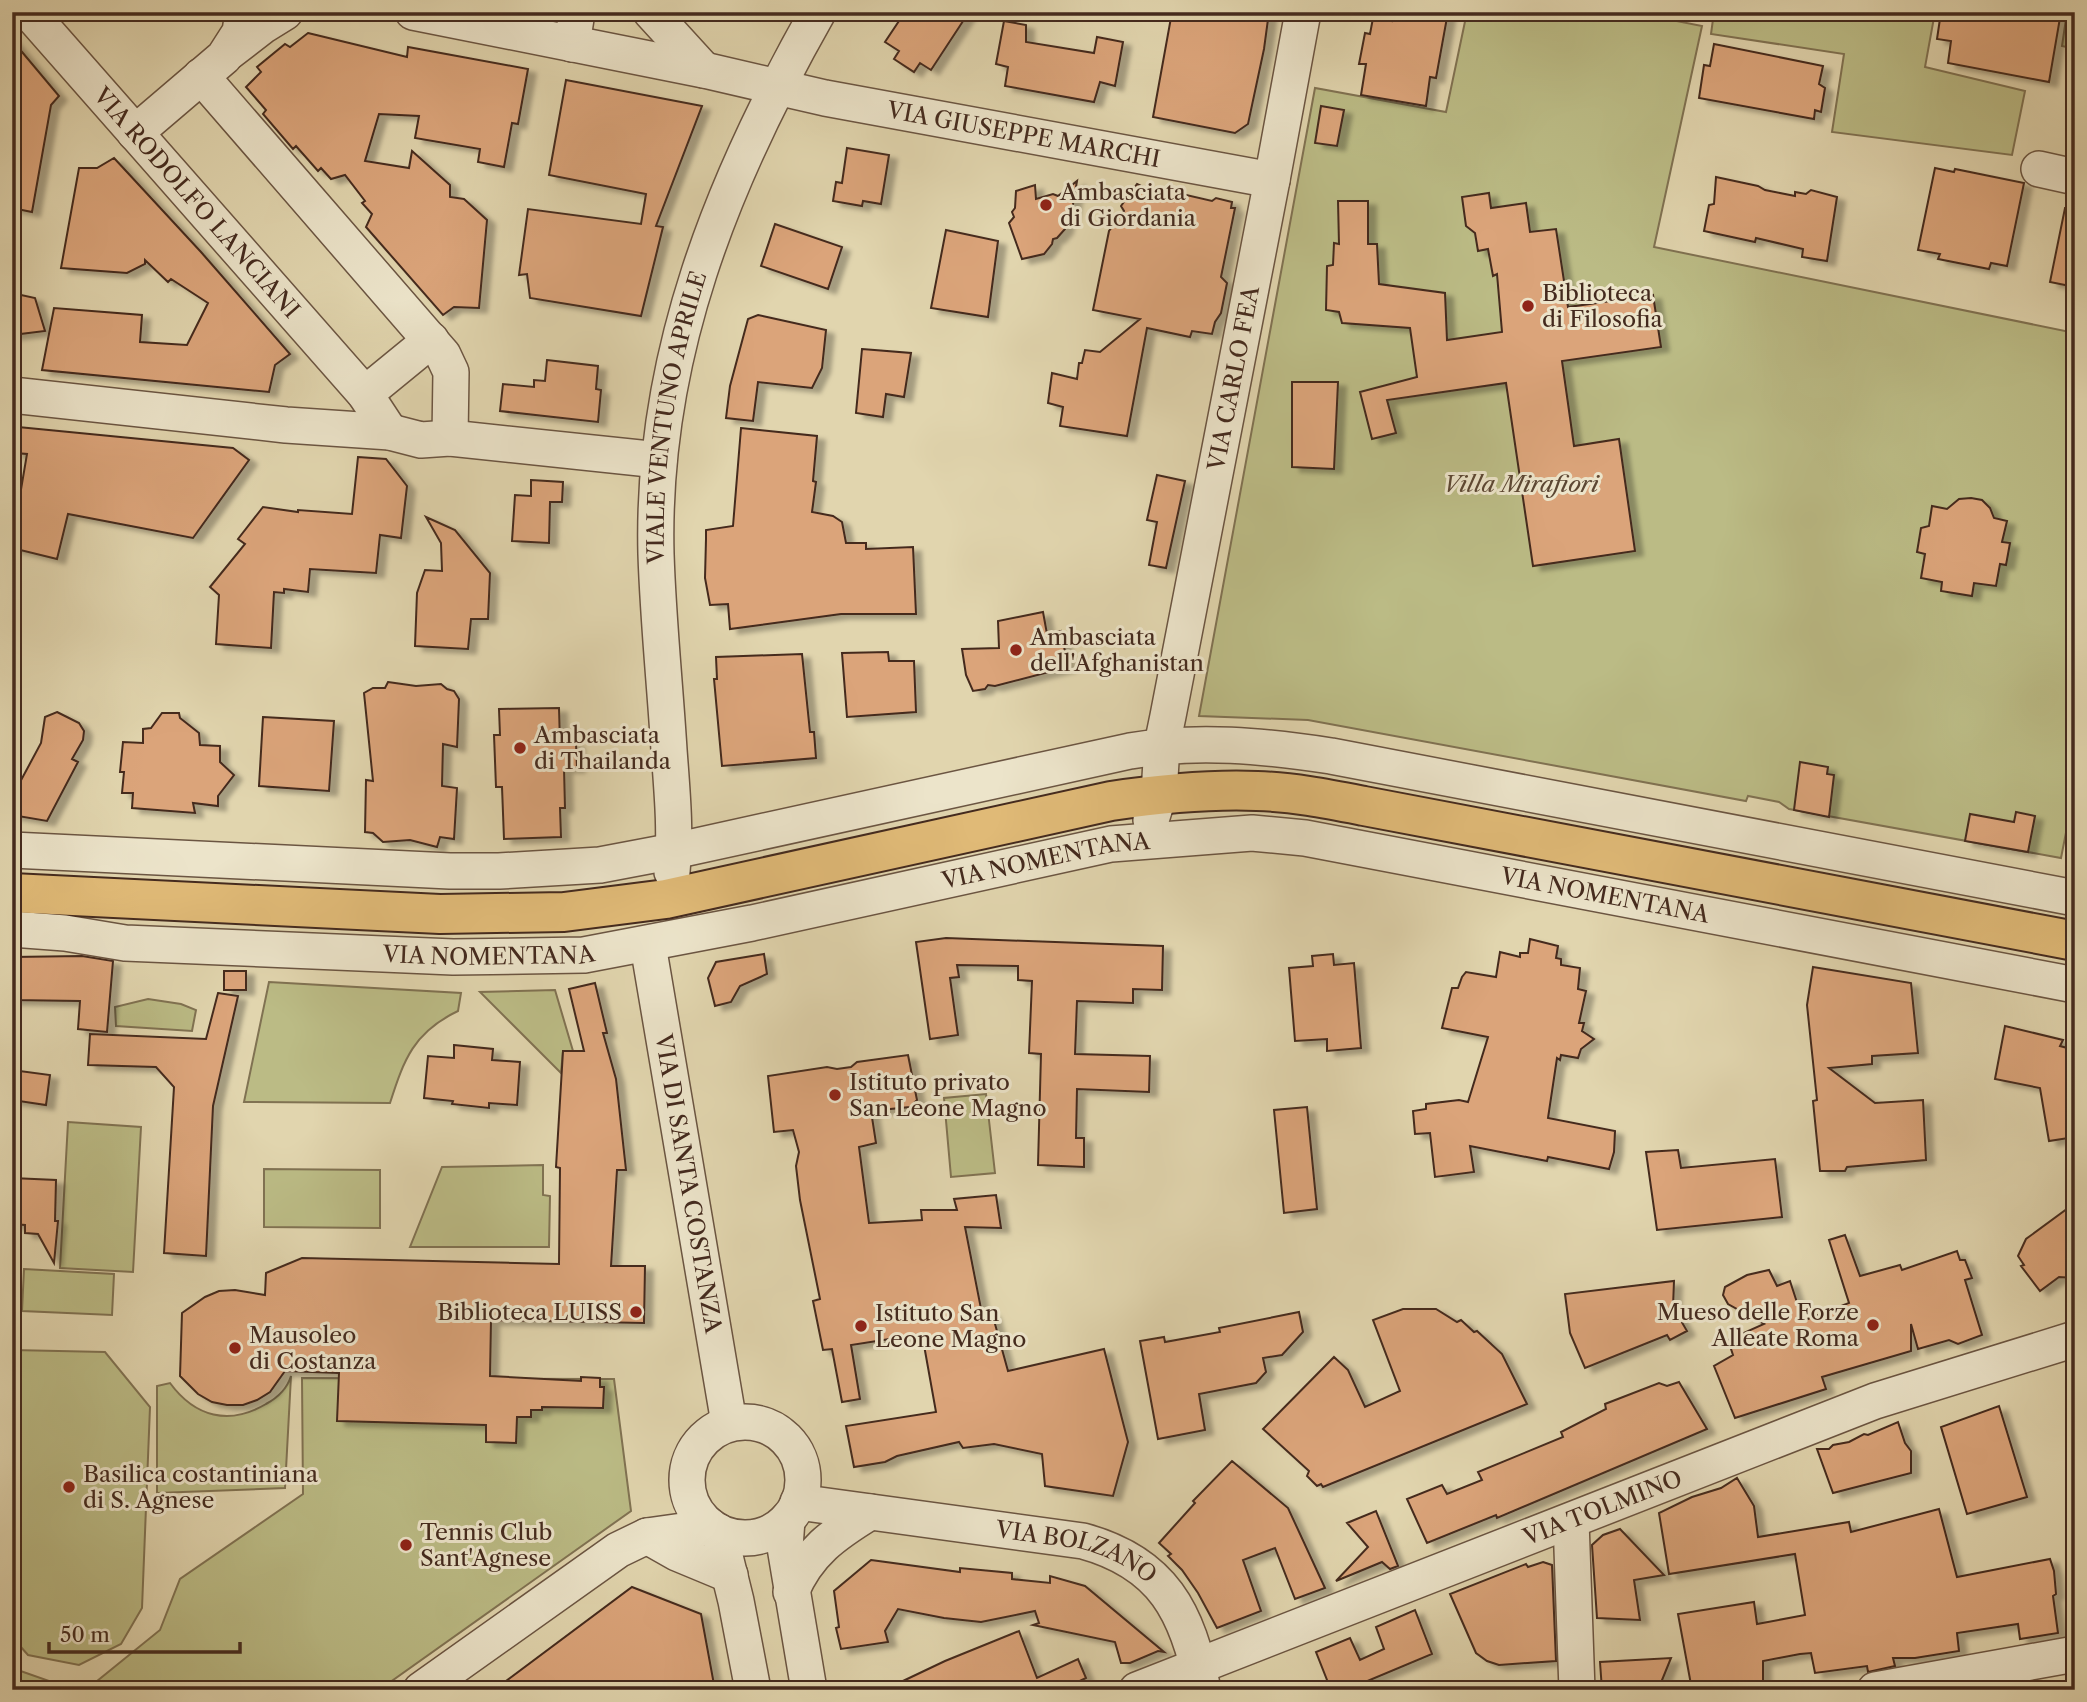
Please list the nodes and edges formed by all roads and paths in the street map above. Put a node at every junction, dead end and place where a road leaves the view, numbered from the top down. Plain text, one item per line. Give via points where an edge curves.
1 (29, 12) edge
2 (243, 12) edge
3 (285, 12) edge
4 (413, 12) edge
5 (651, 12) edge
6 (818, 12) edge
7 (1303, 12) edge
8 (574, 28) edge
9 (213, 66) junction
10 (704, 70) junction
11 (777, 87) junction
12 (135, 134) junction
13 (2039, 169) dead end
14 (2075, 177) edge
15 (1272, 180) junction
16 (431, 340) junction
17 (365, 394) junction
18 (12, 395) edge
19 (390, 432) junction
20 (450, 438) junction
21 (659, 460) junction
22 (1163, 745) junction
23 (1159, 794) junction
24 (1129, 841) junction
25 (12, 850) edge
26 (674, 851) junction
27 (12, 893) edge
28 (2075, 898) edge
29 (666, 899) junction
30 (12, 929) edge
31 (2075, 941) edge
32 (648, 944) junction
33 (2075, 985) edge
34 (2075, 1339) edge
35 (729, 1423) junction
36 (793, 1511) junction
37 (870, 1512) junction
38 (1571, 1521) junction
39 (715, 1530) junction
40 (647, 1536) junction
41 (730, 1575) junction
42 (791, 1592) junction
43 (2075, 1654) edge
44 (1201, 1677) edge
45 (421, 1690) edge
46 (753, 1690) edge
47 (809, 1690) edge
48 (1137, 1690) edge
49 (1577, 1690) edge
50 (1875, 1690) edge

1 - 12 street, VIA RODOLFO LANCIANI
2 - 9 street via 240,32
3 - 9 street
4 - 8 street, VIA GIUSEPPE MARCHI
5 - 10 street
6 - 11 street, VIALE VENTUNO APRILE
7 - 15 street, VIA CARLO FEA
8 - 10 street, VIA GIUSEPPE MARCHI
9 - 12 street
9 - 16 street
10 - 11 street, VIA GIUSEPPE MARCHI
11 - 15 street, VIA GIUSEPPE MARCHI
11 - 21 street, VIALE VENTUNO APRILE via 701,262 672,367
12 - 17 street, VIA RODOLFO LANCIANI
13 - 14 street
15 - 22 street, VIA CARLO FEA
16 - 17 street
16 - 20 street via 451,372
17 - 19 street, VIA RODOLFO LANCIANI
18 - 19 street
19 - 20 street via 402,416 414,414 438,422
20 - 21 street
21 - 26 street, VIALE VENTUNO APRILE via 656,557
22 - 23 street, VIA CARLO FEA
22 - 26 street
22 - 28 street via 1251,746 1321,755
23 - 24 street, VIA CARLO FEA via 1154,816
23 - 29 main road, VIA NOMENTANA
23 - 31 main road, VIA NOMENTANA via 1258,791 1310,796
24 - 32 street, VIA NOMENTANA
24 - 33 street, VIA NOMENTANA via 1252,833 1305,838
25 - 26 street via 487,871 600,865
26 - 29 street, VIALE VENTUNO APRILE
27 - 29 main road, VIA NOMENTANA via 440,914 546,913
29 - 32 street, VIALE VENTUNO APRILE
30 - 32 street, VIA NOMENTANA via 125,943 463,957 584,955
32 - 35 street, VIA DI SANTA COSTANZA
34 - 38 street, VIA TOLMINO via 1875,1401
35 - 36 street via 762,1424 789,1442 797,1455 803,1486
35 - 39 street via 698,1445 688,1469 694,1507
36 - 37 street, VIA BOLZANO
36 - 39 street via 769,1532 748,1538
36 - 42 street via 785,1547
37 - 42 street via 815,1552
37 - 44 street, VIA BOLZANO via 1083,1541 1115,1550 1142,1567 1165,1590 1185,1624
38 - 44 street, VIA TOLMINO
38 - 49 street
39 - 40 street
39 - 41 street
40 - 41 street
40 - 45 street via 609,1556
41 - 46 street
42 - 47 street
43 - 50 street
44 - 48 street, VIA TOLMINO

